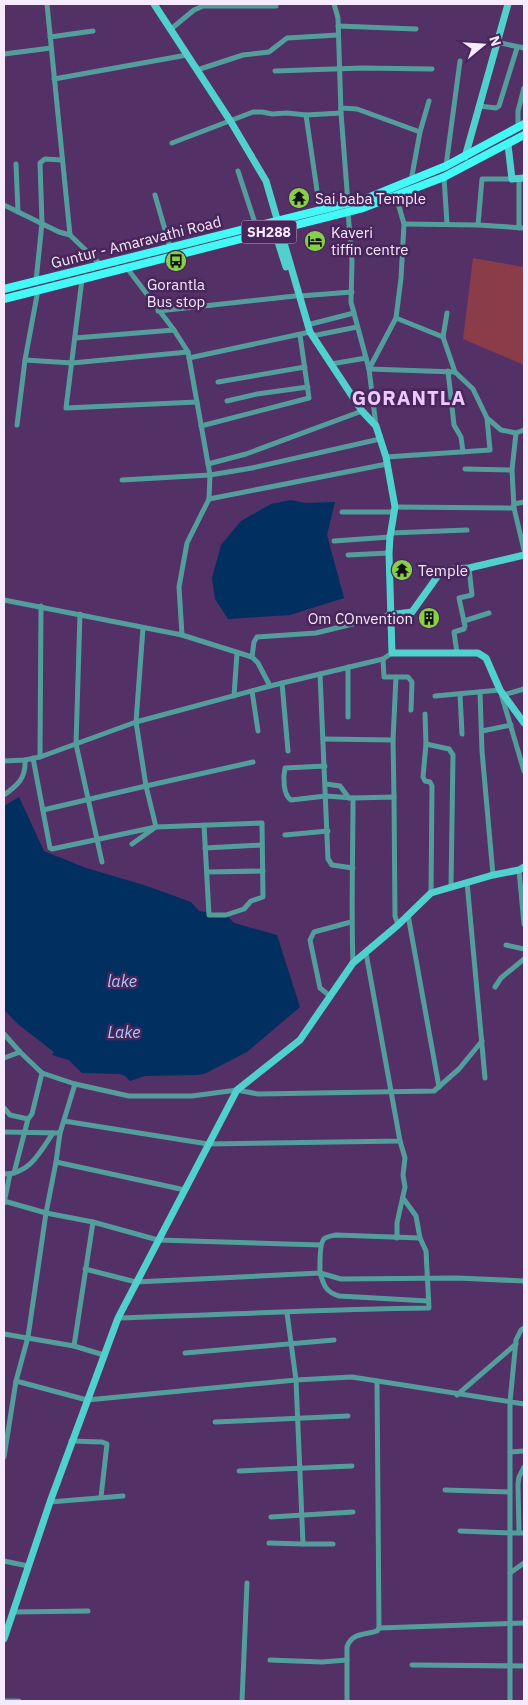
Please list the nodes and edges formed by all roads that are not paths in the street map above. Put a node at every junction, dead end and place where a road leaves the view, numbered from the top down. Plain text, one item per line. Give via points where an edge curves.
1 (48, 4) edge
2 (154, 4) edge
3 (334, 4) edge
4 (508, 4) edge
5 (276, 6) dead end
6 (338, 26) junction
7 (171, 29) junction
8 (416, 29) dead end
9 (93, 31) dead end
10 (338, 35) junction
11 (50, 37) junction
12 (496, 42) junction
13 (51, 48) junction
14 (517, 48) junction
15 (524, 48) edge
16 (4, 54) edge
17 (187, 55) junction
18 (460, 61) dead end
19 (339, 69) junction
20 (432, 69) dead end
21 (197, 70) junction
22 (275, 71) dead end
23 (54, 79) junction
24 (524, 88) edge
25 (429, 100) dead end
26 (480, 106) junction
27 (341, 111) junction
28 (306, 114) junction
29 (230, 122) junction
30 (521, 126) edge
31 (420, 132) junction
32 (524, 135) edge
33 (172, 143) dead end
34 (508, 145) junction
35 (465, 157) junction
36 (62, 160) junction
37 (16, 164) dead end
38 (446, 166) junction
39 (238, 171) dead end
40 (444, 177) junction
41 (518, 179) edge
42 (411, 181) junction
43 (155, 195) dead end
44 (396, 196) junction
45 (4, 204) edge
46 (348, 208) junction
47 (320, 211) junction
48 (18, 212) junction
49 (42, 223) junction
50 (404, 224) junction
51 (447, 224) junction
52 (478, 225) junction
53 (256, 226) junction
54 (276, 226) junction
55 (522, 228) edge
56 (70, 235) junction
57 (170, 247) junction
58 (100, 264) junction
59 (127, 268) junction
60 (82, 279) junction
61 (36, 281) junction
62 (4, 290) edge
63 (38, 290) junction
64 (352, 292) junction
65 (297, 296) junction
66 (4, 299) edge
67 (158, 311) junction
68 (354, 313) junction
69 (447, 313) dead end
70 (396, 318) junction
71 (357, 327) junction
72 (309, 328) junction
73 (174, 330) junction
74 (300, 334) junction
75 (443, 337) junction
76 (75, 338) junction
77 (188, 355) junction
78 (366, 358) junction
79 (25, 360) junction
80 (72, 363) junction
81 (331, 364) junction
82 (305, 367) junction
83 (368, 369) junction
84 (448, 371) junction
85 (455, 372) junction
86 (218, 382) dead end
87 (308, 387) junction
88 (227, 401) dead end
89 (197, 402) junction
90 (362, 411) junction
91 (487, 418) junction
92 (17, 425) dead end
93 (202, 426) junction
94 (376, 426) junction
95 (524, 430) edge
96 (516, 434) junction
97 (380, 439) junction
98 (463, 452) junction
99 (386, 460) junction
100 (208, 464) junction
101 (465, 469) dead end
102 (512, 470) junction
103 (210, 475) junction
104 (122, 480) dead end
105 (209, 499) junction
106 (524, 502) edge
107 (514, 506) junction
108 (395, 509) junction
109 (342, 512) dead end
110 (467, 530) dead end
111 (390, 535) junction
112 (334, 541) dead end
113 (524, 550) edge
114 (389, 553) junction
115 (348, 555) dead end
116 (524, 555) edge
117 (469, 568) junction
118 (4, 600) edge
119 (41, 606) junction
120 (489, 613) dead end
121 (80, 614) junction
122 (389, 615) junction
123 (464, 621) junction
124 (143, 628) junction
125 (182, 635) junction
126 (237, 653) junction
127 (392, 653) junction
128 (457, 653) junction
129 (252, 657) junction
130 (383, 659) junction
131 (348, 667) junction
132 (320, 674) junction
133 (396, 677) junction
134 (282, 683) junction
135 (270, 686) junction
136 (524, 689) edge
137 (252, 691) junction
138 (480, 692) junction
139 (501, 693) junction
140 (460, 694) junction
141 (234, 696) junction
142 (435, 696) dead end
143 (411, 710) dead end
144 (425, 714) dead end
145 (348, 717) dead end
146 (136, 722) junction
147 (524, 724) edge
148 (511, 725) junction
149 (258, 731) dead end
150 (482, 731) junction
151 (462, 734) dead end
152 (323, 739) junction
153 (393, 740) junction
154 (76, 744) junction
155 (426, 744) junction
156 (288, 751) dead end
157 (40, 757) junction
158 (33, 758) junction
159 (25, 760) junction
160 (4, 761) edge
161 (253, 762) dead end
162 (325, 766) junction
163 (524, 771) edge
164 (326, 784) junction
165 (146, 786) junction
166 (13, 789) junction
167 (4, 790) edge
168 (4, 795) edge
169 (326, 796) junction
170 (394, 797) junction
171 (351, 798) junction
172 (88, 799) junction
173 (43, 810) junction
174 (204, 825) junction
175 (156, 827) junction
176 (328, 831) junction
177 (285, 835) dead end
178 (97, 840) junction
179 (132, 844) dead end
180 (262, 846) junction
181 (205, 848) junction
182 (102, 862) dead end
183 (353, 868) junction
184 (522, 869) edge
185 (263, 871) junction
186 (207, 872) junction
187 (493, 875) junction
188 (467, 882) junction
189 (451, 886) junction
190 (431, 893) junction
191 (408, 914) junction
192 (524, 916) edge
193 (351, 922) junction
194 (524, 924) edge
195 (398, 925) junction
196 (506, 945) dead end
197 (524, 949) edge
198 (366, 954) junction
199 (524, 959) edge
200 (354, 963) junction
201 (495, 987) dead end
202 (330, 996) junction
203 (4, 1034) edge
204 (482, 1041) junction
205 (20, 1052) junction
206 (4, 1058) edge
207 (42, 1073) junction
208 (485, 1078) dead end
209 (75, 1084) junction
210 (439, 1087) junction
211 (237, 1090) junction
212 (391, 1092) junction
213 (4, 1108) edge
214 (28, 1119) junction
215 (64, 1121) junction
216 (4, 1132) edge
217 (26, 1132) junction
218 (53, 1133) junction
219 (60, 1133) junction
220 (400, 1141) junction
221 (208, 1144) junction
222 (56, 1162) junction
223 (9, 1173) edge
224 (184, 1190) junction
225 (403, 1198) junction
226 (4, 1202) edge
227 (46, 1214) junction
228 (93, 1222) junction
229 (397, 1238) junction
230 (420, 1238) junction
231 (158, 1240) junction
232 (321, 1245) junction
233 (85, 1269) junction
234 (320, 1273) junction
235 (427, 1279) junction
236 (524, 1281) edge
237 (136, 1282) junction
238 (428, 1301) junction
239 (287, 1313) junction
240 (118, 1318) junction
241 (524, 1328) edge
242 (4, 1334) edge
243 (28, 1337) junction
244 (334, 1340) dead end
245 (516, 1344) junction
246 (291, 1345) junction
247 (74, 1346) junction
248 (185, 1353) dead end
249 (104, 1355) junction
250 (296, 1380) junction
251 (16, 1381) junction
252 (377, 1381) junction
253 (456, 1395) junction
254 (87, 1400) junction
255 (510, 1402) junction
256 (524, 1404) edge
257 (348, 1416) dead end
258 (297, 1419) junction
259 (215, 1422) dead end
260 (72, 1441) junction
261 (524, 1451) edge
262 (510, 1452) junction
263 (4, 1457) edge
264 (352, 1466) dead end
265 (524, 1467) edge
266 (300, 1468) junction
267 (239, 1471) dead end
268 (445, 1490) dead end
269 (510, 1492) junction
270 (123, 1496) dead end
271 (102, 1497) junction
272 (50, 1502) junction
273 (353, 1512) dead end
274 (302, 1515) junction
275 (271, 1517) dead end
276 (460, 1531) dead end
277 (510, 1533) junction
278 (522, 1533) edge
279 (269, 1543) dead end
280 (303, 1544) junction
281 (333, 1544) dead end
282 (4, 1561) edge
283 (524, 1563) edge
284 (28, 1566) junction
285 (510, 1573) junction
286 (248, 1583) dead end
287 (88, 1611) dead end
288 (13, 1612) junction
289 (510, 1622) junction
290 (524, 1623) edge
291 (379, 1628) junction
292 (4, 1638) edge
293 (270, 1660) dead end
294 (347, 1660) junction
295 (412, 1665) dead end
296 (510, 1666) junction
297 (524, 1666) edge
298 (4, 1700) edge
299 (19, 1701) edge
300 (242, 1701) edge
301 (347, 1701) edge
302 (510, 1701) edge

1 - 11 street
2 - 7 street
3 - 6 street
4 - 12 street
5 - 7 street via 203,6
6 - 8 street
6 - 10 street
7 - 17 street
9 - 11 street
10 - 19 street
10 - 21 street via 287,38 269,52 243,55
11 - 13 street
12 - 14 street
12 - 26 street
13 - 16 street
13 - 23 street
14 - 15 street
14 - 26 street via 499,106
17 - 21 street
17 - 23 street
18 - 38 street
19 - 20 street
19 - 22 street
19 - 27 street
21 - 29 street
23 - 36 street
24 - 30 street via 518,111
25 - 31 street
26 - 35 street
27 - 28 street
27 - 31 street via 357,109
27 - 46 street
28 - 29 street via 258,112
28 - 47 street
29 - 33 street
29 - 54 street via 266,181
30 - 35 main road, Guntur - Amaravathi Road / SH288
31 - 42 street
32 - 34 main road, Guntur - Amaravathi Road / SH288
34 - 40 main road, Guntur - Amaravathi Road / SH288
34 - 41 street
35 - 38 main road, Guntur - Amaravathi Road / SH288
36 - 49 street via 45,159 40,164
36 - 56 street
37 - 48 street
38 - 42 main road, Guntur - Amaravathi Road / SH288
39 - 53 street
40 - 44 main road, Guntur - Amaravathi Road / SH288
40 - 51 street
41 - 52 street via 482,179
41 - 55 street
42 - 46 main road, Guntur - Amaravathi Road / SH288
43 - 57 street
44 - 46 main road, Guntur - Amaravathi Road / SH288
44 - 50 street
45 - 48 street
46 - 47 main road, Guntur - Amaravathi Road / SH288
46 - 54 main road, Guntur - Amaravathi Road / SH288
46 - 64 street
47 - 54 main road, Guntur - Amaravathi Road / SH288
48 - 49 street
49 - 56 street
49 - 61 street
50 - 51 street
50 - 70 street
51 - 52 street
52 - 55 street
53 - 54 main road, Guntur - Amaravathi Road / SH288
53 - 57 main road, Guntur - Amaravathi Road / SH288
54 - 59 main road, Guntur - Amaravathi Road / SH288
54 - 65 street
56 - 58 street
57 - 58 main road, Guntur - Amaravathi Road / SH288
58 - 61 main road, Guntur - Amaravathi Road / SH288
59 - 60 main road, Guntur - Amaravathi Road / SH288
59 - 67 street
60 - 63 main road, Guntur - Amaravathi Road / SH288
60 - 76 street
61 - 62 main road, Guntur - Amaravathi Road / SH288
63 - 66 main road, Guntur - Amaravathi Road / SH288
63 - 79 street
64 - 65 street
64 - 68 street
65 - 67 street
65 - 72 street
67 - 73 street
68 - 71 street
68 - 72 street
69 - 75 street
70 - 75 street
70 - 83 street
71 - 72 street
71 - 78 street
72 - 74 street
72 - 81 street
73 - 76 street
73 - 77 street
74 - 77 street
74 - 82 street
75 - 85 street
76 - 80 street
77 - 80 street
77 - 89 street
78 - 81 street
78 - 83 street
79 - 80 street
79 - 92 street
80 - 89 street via 66,408
81 - 90 street
82 - 86 street
82 - 87 street
83 - 84 street
83 - 94 street
84 - 85 street
84 - 98 street via 454,425 461,437
85 - 91 street via 473,389
87 - 88 street
87 - 93 street via 307,399
89 - 93 street
90 - 94 street
90 - 100 street via 251,452
91 - 96 street via 501,430
91 - 98 street via 490,450
93 - 100 street
94 - 97 street
95 - 96 street
96 - 102 street
97 - 99 street
97 - 103 street
98 - 99 street
99 - 105 street
99 - 108 street
100 - 103 street
101 - 102 street
102 - 107 street
103 - 104 street
103 - 105 street
105 - 125 street via 187,542 179,586
106 - 107 street
107 - 108 street
107 - 113 street
108 - 109 street
108 - 111 street
110 - 111 street
111 - 112 street
111 - 114 street
114 - 115 street
114 - 122 street
116 - 117 street
117 - 122 street via 442,570 412,612
117 - 123 street via 472,595 459,598
118 - 119 street
119 - 121 street
119 - 157 street
120 - 123 street
121 - 124 street
121 - 154 street
122 - 127 street
122 - 129 street via 316,633 257,637
123 - 128 street via 464,629 454,632
124 - 125 street
124 - 146 street
125 - 126 street
126 - 129 street
126 - 141 street
127 - 128 street
127 - 130 street
128 - 139 street via 478,653 486,658
129 - 135 street
130 - 131 street
130 - 133 street via 384,677
131 - 132 street
131 - 145 street
132 - 134 street
132 - 152 street
133 - 143 street via 408,678 412,682
133 - 153 street
134 - 135 street
134 - 156 street
135 - 137 street
136 - 139 street
137 - 141 street
137 - 149 street
138 - 139 street
138 - 140 street
138 - 150 street
139 - 147 street
139 - 148 street
140 - 142 street
140 - 151 street
141 - 146 street
144 - 155 street
146 - 154 street
146 - 165 street
148 - 150 street
148 - 163 street
150 - 187 street
152 - 153 street
152 - 162 street
153 - 170 street
154 - 157 street
154 - 172 street
155 - 189 street via 449,749 453,755
155 - 190 street via 423,780 432,786
157 - 158 street
158 - 159 street
158 - 173 street
159 - 160 street
159 - 166 street via 24,777
161 - 165 street
162 - 164 street
162 - 169 street via 288,767 284,770 286,794 291,800
164 - 169 street
164 - 171 street via 340,786
165 - 172 street
165 - 175 street
166 - 167 street
166 - 168 street
169 - 171 street
169 - 176 street
170 - 171 street
170 - 195 street via 395,916
171 - 183 street
172 - 173 street
172 - 178 street
173 - 178 street via 50,848
174 - 175 street
174 - 180 street via 262,823
174 - 181 street
175 - 178 street
175 - 179 street
176 - 177 street
176 - 183 street via 329,863
178 - 182 street
180 - 181 street
180 - 185 street
181 - 186 street
183 - 193 street
184 - 187 street
184 - 192 street
185 - 186 street
185 - 186 street via 263,897 226,915 209,915
187 - 188 street
188 - 189 street
188 - 204 street
189 - 190 street
190 - 191 street
191 - 195 street
191 - 210 street
192 - 194 street
193 - 200 street
193 - 202 street via 314,932 310,940 320,988
195 - 198 street
196 - 197 street
198 - 200 street
198 - 212 street
199 - 201 street
200 - 202 street
202 - 211 street via 300,1040
203 - 205 street
204 - 208 street
204 - 210 street via 465,1063
205 - 206 street
205 - 207 street
207 - 209 street
207 - 214 street
209 - 211 street via 129,1096 192,1096
209 - 215 street
210 - 212 street via 434,1091
211 - 212 street via 258,1094
211 - 221 street
212 - 220 street
213 - 214 street via 10,1114
214 - 217 street
215 - 219 street
215 - 221 street
216 - 217 street
217 - 218 street
217 - 223 street
218 - 219 street
218 - 223 street via 29,1166
219 - 222 street
220 - 221 street
220 - 225 street via 406,1161
221 - 224 street
222 - 224 street
222 - 227 street
223 - 226 street
224 - 231 street
225 - 229 street
225 - 230 street via 416,1216
226 - 227 street
227 - 228 street
227 - 243 street
228 - 231 street
228 - 233 street
229 - 230 street
229 - 232 street via 336,1235 326,1237
230 - 235 street via 426,1251
231 - 232 street
231 - 237 street
232 - 234 street
233 - 237 street
233 - 247 street
234 - 235 street via 341,1280
234 - 237 street
234 - 238 street via 324,1288 339,1296
235 - 236 street
235 - 238 street
237 - 240 street
238 - 239 street via 429,1308
239 - 240 street
239 - 246 street
240 - 249 street
241 - 245 street
242 - 243 street
243 - 247 street
243 - 251 street
244 - 246 street
245 - 253 street
245 - 255 street
246 - 248 street
246 - 250 street
247 - 249 street
249 - 254 street
250 - 252 street via 352,1377
250 - 254 street
250 - 258 street
251 - 254 street
251 - 263 street
252 - 253 street
252 - 291 street
253 - 255 street
254 - 260 street
255 - 256 street
255 - 262 street
257 - 258 street
258 - 259 street
258 - 266 street
260 - 271 street via 107,1444
260 - 272 street
261 - 262 street
262 - 269 street
264 - 266 street
265 - 278 street via 518,1484
266 - 267 street
266 - 274 street
268 - 269 street
269 - 277 street
270 - 271 street
271 - 272 street
272 - 284 street
273 - 274 street
274 - 275 street
274 - 280 street
276 - 277 street
277 - 278 street
277 - 285 street
279 - 280 street
280 - 281 street
282 - 284 street
283 - 285 street
284 - 288 street
285 - 289 street
286 - 300 street
287 - 288 street
288 - 292 street
289 - 290 street
289 - 291 street
289 - 296 street
291 - 294 street via 352,1638 347,1647
293 - 294 street
294 - 301 street
295 - 296 street
296 - 297 street
296 - 302 street
298 - 299 street

